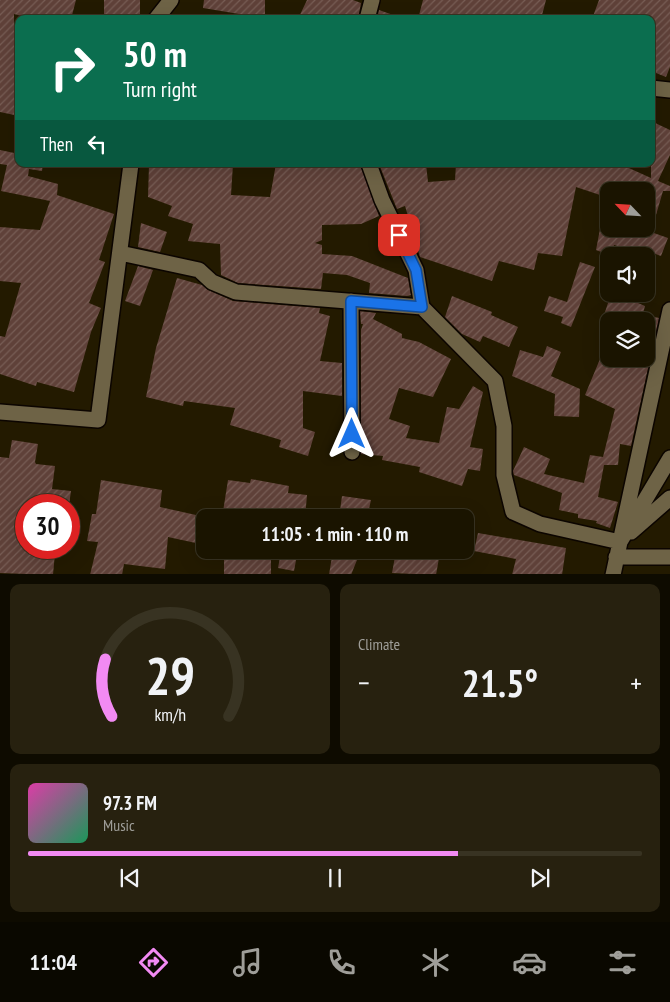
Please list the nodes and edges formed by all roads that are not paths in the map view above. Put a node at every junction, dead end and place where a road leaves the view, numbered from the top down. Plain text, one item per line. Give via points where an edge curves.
1 (171, 0) edge
2 (372, 0) edge
3 (159, 15) edge
4 (368, 15) edge
5 (655, 88) edge
6 (670, 90) edge
7 (131, 167) edge
8 (371, 167) edge
9 (120, 253) junction
10 (351, 301) junction
11 (422, 307) junction
12 (670, 310) edge
13 (0, 412) edge
14 (352, 452) dead end
15 (670, 458) edge
16 (670, 498) edge
17 (620, 542) junction
18 (670, 556) edge
19 (616, 557) junction
20 (613, 574) edge

1 - 3 street
2 - 4 street
5 - 6 street
7 - 9 street
8 - 11 street via 382,200 416,270
9 - 10 street via 199,270 212,282 236,292
9 - 13 street via 98,420
10 - 11 street
10 - 14 street
11 - 17 street via 495,381 504,426 504,475 513,512 540,524
12 - 17 street
15 - 17 street
16 - 17 street
17 - 19 street
18 - 19 street
19 - 20 street

